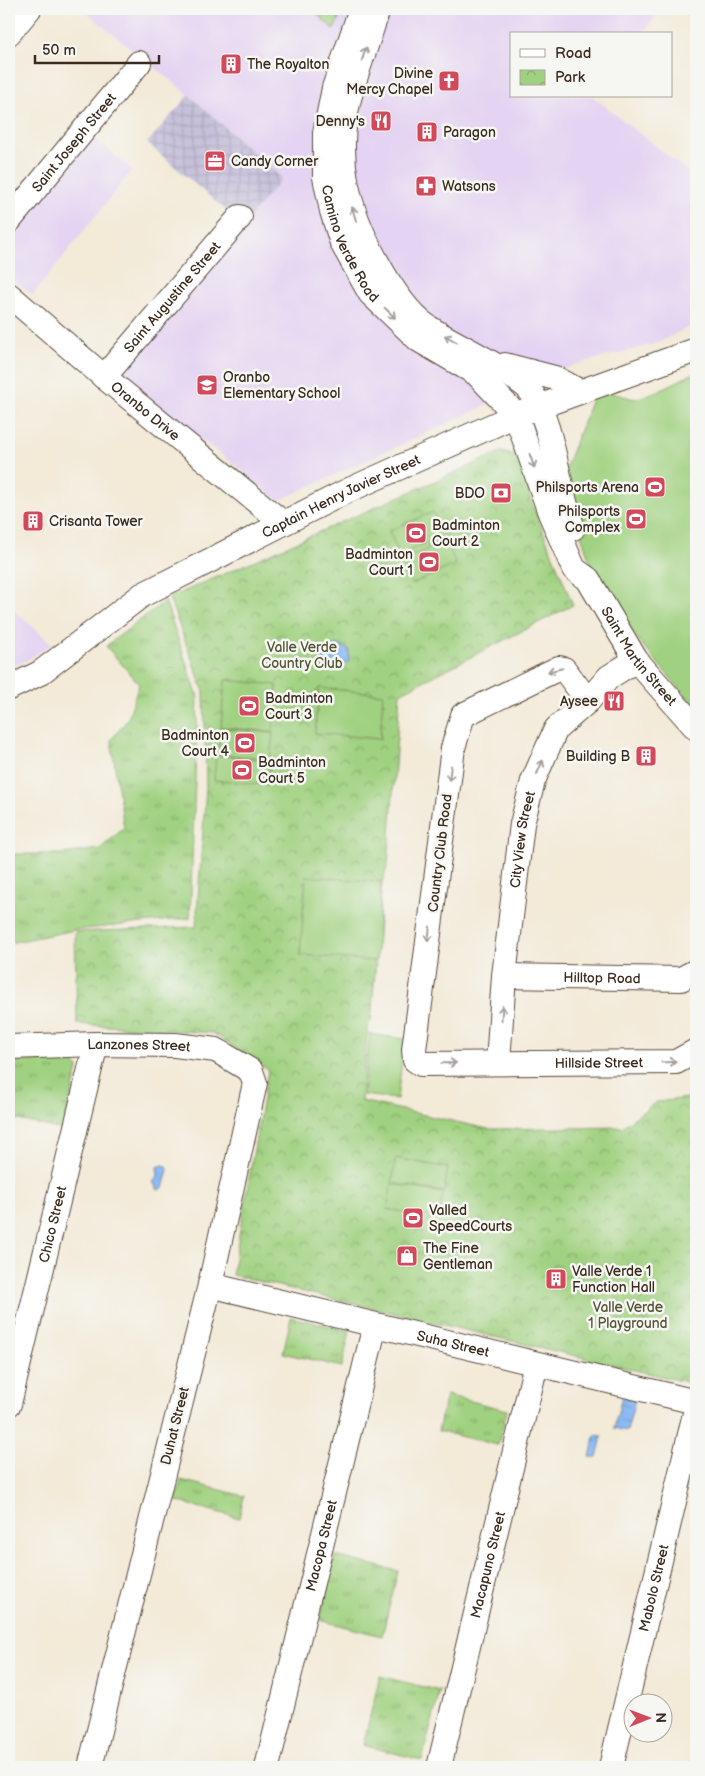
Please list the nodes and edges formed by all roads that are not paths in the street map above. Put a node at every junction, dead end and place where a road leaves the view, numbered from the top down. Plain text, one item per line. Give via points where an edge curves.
1 (29, 9) edge
2 (361, 9) edge
3 (378, 9) edge
4 (9, 33) edge
5 (139, 63) dead end
6 (240, 217) dead end
7 (9, 221) edge
8 (9, 295) edge
9 (696, 350) edge
10 (494, 362) junction
11 (104, 377) junction
12 (580, 391) junction
13 (539, 406) junction
14 (516, 415) junction
15 (283, 523) junction
16 (588, 579) junction
17 (636, 660) junction
18 (9, 688) edge
19 (588, 701) junction
20 (696, 728) edge
21 (696, 971) edge
22 (504, 976) junction
23 (96, 1044) junction
24 (9, 1047) edge
25 (696, 1051) edge
26 (498, 1062) junction
27 (254, 1083) joint
28 (210, 1285) junction
29 (375, 1325) junction
30 (536, 1364) junction
31 (696, 1402) edge
32 (9, 1404) edge
33 (696, 1409) edge
34 (90, 1767) edge
35 (267, 1767) edge
36 (439, 1767) edge
37 (611, 1767) edge

1 - 4 street
2 -> 14 street, Camino Verde Road via 334,88 325,133 325,177 342,243 370,293 418,340 477,374
10 -> 3 street, Camino Verde Road via 426,326 390,288 359,231 345,183 343,142 349,100
5 - 7 street, Saint Joseph Street
6 - 11 street, Saint Augustine Street
8 - 11 street, Oranbo Drive
9 - 12 street, Captain Henry Javier Street
10 - 12 street via 555,378
10 - 13 street, Camino Verde Road via 527,388
11 - 15 street, Oranbo Drive
12 - 13 street, Captain Henry Javier Street
13 - 14 street, Captain Henry Javier Street
13 - 16 street, Saint Martin Street via 565,505 588,565
14 - 15 street, Captain Henry Javier Street
14 -> 16 street, Saint Martin Street via 550,513 574,569
15 - 18 street, Captain Henry Javier Street via 142,595 40,673
16 - 17 street, Saint Martin Street
17 - 19 street, City View Street via 609,677
17 - 20 street, Saint Martin Street
22 -> 19 street, City View Street via 522,824 534,781 556,729
19 -> 26 street, Country Club Road via 564,669 553,669 463,715 453,748 415,1060 421,1064
21 - 22 street, Hilltop Road via 680,979
26 -> 22 street, City View Street
23 - 24 street, Lanzones Street
23 - 27 street, Lanzones Street via 175,1045 216,1050 251,1071
23 - 32 street, Chico Street
26 -> 25 street, Hillside Street via 676,1062
27 - 28 street, Duhat Street
28 - 29 street, Suha Street
28 - 34 street, Duhat Street
29 - 30 street, Suha Street
29 - 35 street, Macopa Street
30 - 31 street, Suha Street
30 - 36 street, Macapuno Street
33 - 37 street, Mabolo Street

